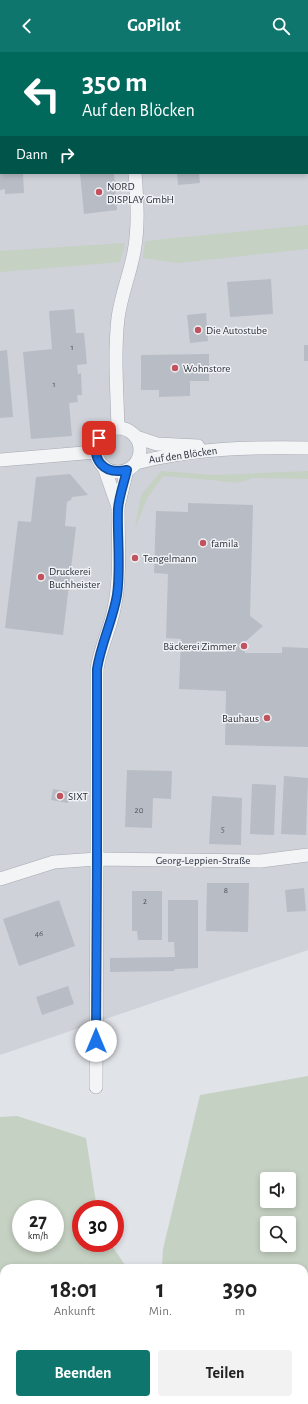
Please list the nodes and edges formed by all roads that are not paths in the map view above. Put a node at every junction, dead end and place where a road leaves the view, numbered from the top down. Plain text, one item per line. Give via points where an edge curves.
1 (135, 174) edge
2 (118, 428) junction
3 (136, 438) junction
4 (308, 448) edge
5 (231, 449) junction
6 (96, 452) junction
7 (0, 460) edge
8 (132, 466) junction
9 (104, 467) junction
10 (118, 507) junction
11 (308, 855) edge
12 (97, 859) junction
13 (0, 879) edge
14 (96, 1087) dead end

1 - 2 street via 137,227 134,252 118,316
2 - 3 street, Auf den Blöcken via 132,432
2 - 6 street via 104,432 96,445
3 - 5 street, Auf den Blöcken via 157,444
3 - 8 street, Auf den Blöcken via 140,450 139,457
4 - 5 street, Auf den Blöcken
5 - 8 street, Auf den Blöcken via 157,457
6 - 7 street
6 - 9 street
8 - 9 street, Auf den Blöcken via 119,472
8 - 10 street
9 - 10 street
10 - 12 street via 117,594 97,669
11 - 12 street, Georg-Leppien-Straße via 261,861
12 - 13 street, Georg-Leppien-Straße via 54,862
12 - 14 street

